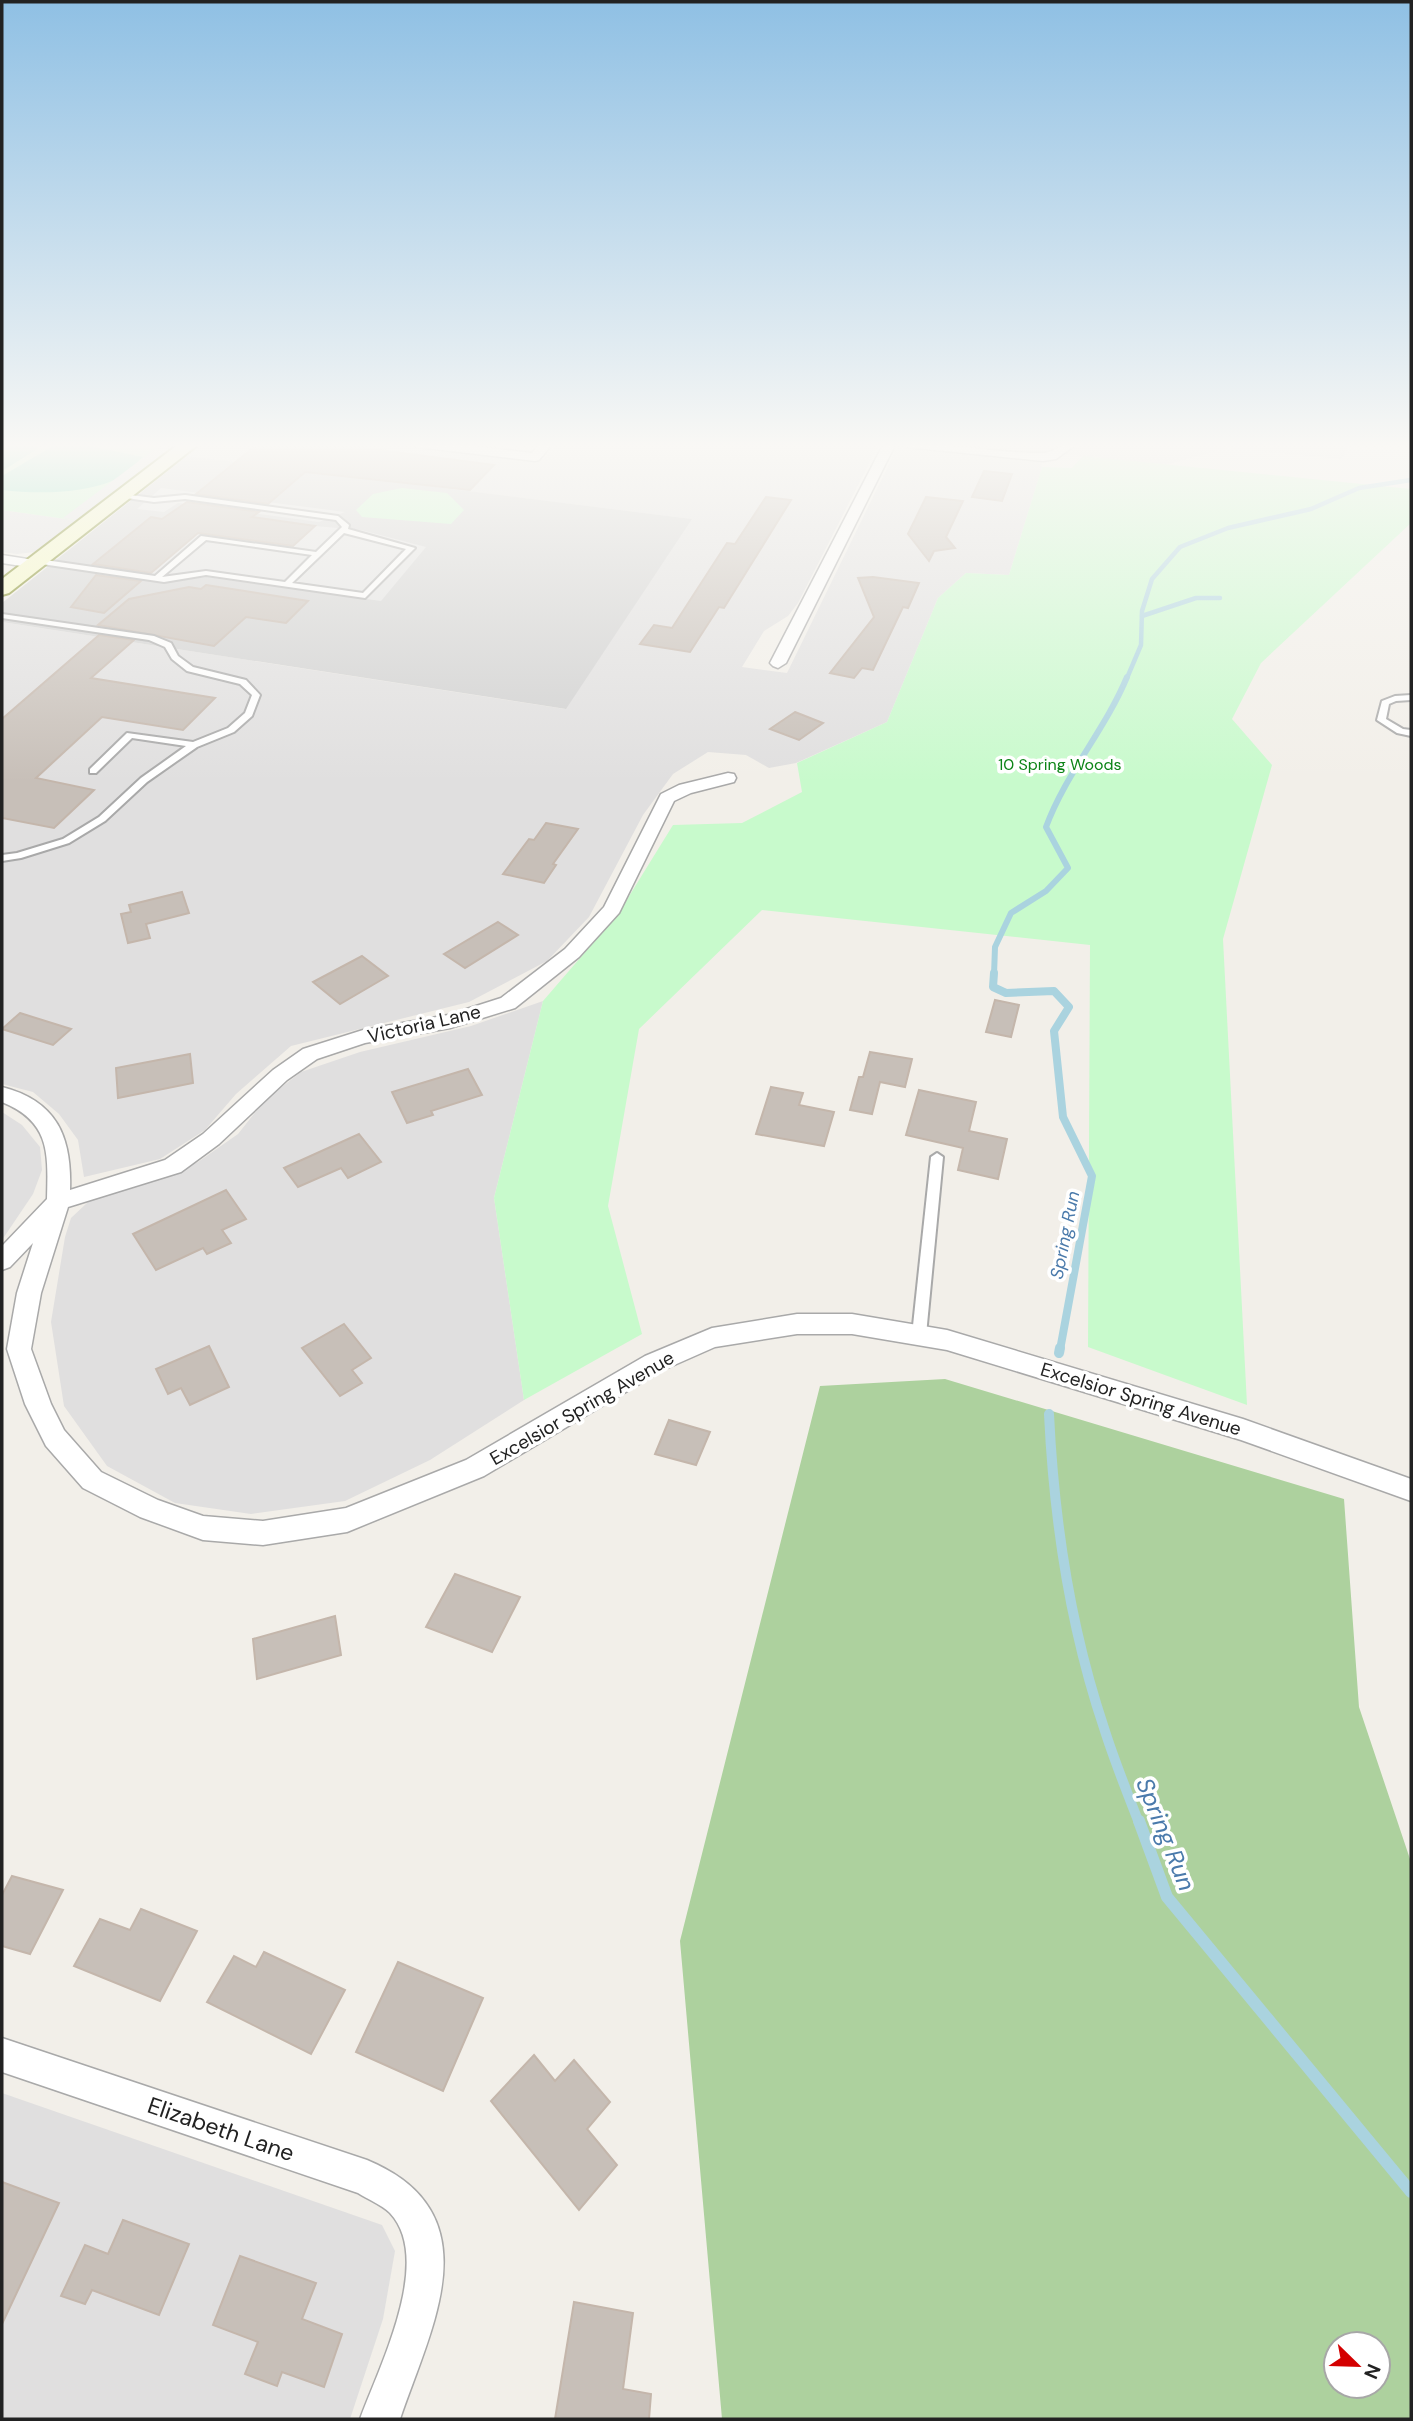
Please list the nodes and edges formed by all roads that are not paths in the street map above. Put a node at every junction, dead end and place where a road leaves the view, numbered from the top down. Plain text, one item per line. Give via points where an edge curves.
1 (45, 556) edge
2 (183, 556) edge
3 (316, 556) edge
4 (403, 556) edge
5 (832, 556) edge
6 (2, 559) edge
7 (36, 563) junction
8 (156, 579) junction
9 (286, 585) junction
10 (2, 589) edge
11 (2, 616) edge
12 (778, 663) dead end
13 (1411, 698) edge
14 (1411, 733) edge
15 (194, 745) junction
16 (93, 771) dead end
17 (728, 778) dead end
18 (2, 858) edge
19 (2, 1094) edge
20 (937, 1157) dead end
21 (58, 1202) junction
22 (2, 1261) edge
23 (919, 1335) junction
24 (1411, 1490) edge
25 (2, 2055) edge
26 (422, 2231) joint
27 (380, 2419) edge

1 - 7 main road
2 - 8 lane
3 - 9 lane
4 - 9 lane via 365,596
5 - 12 street
6 - 7 street
7 - 8 lane
7 - 10 main road
8 - 9 lane via 206,573
11 - 15 lane via 151,638 167,645 190,669 243,682 256,695 248,714 231,730
13 - 14 lane via 1385,703 1381,720
15 - 16 lane via 130,735
15 - 18 lane via 144,780 102,819 66,841
17 - 21 street, Victoria Lane via 667,798 612,909 572,953 508,1003 310,1054 173,1166
19 - 21 street, Excelsior Spring Avenue via 18,1098 46,1122 59,1153
20 - 23 lane
21 - 22 street
21 - 23 street, Excelsior Spring Avenue via 29,1293 19,1349 38,1404 55,1438 92,1480 149,1509 203,1528 263,1533 346,1520 475,1468 654,1363 712,1338 811,1324 852,1324
23 - 24 street, Excelsior Spring Avenue via 1243,1430
25 - 26 street, Elizabeth Lane via 367,2178 402,2200
26 - 27 street via 427,2255 423,2296

